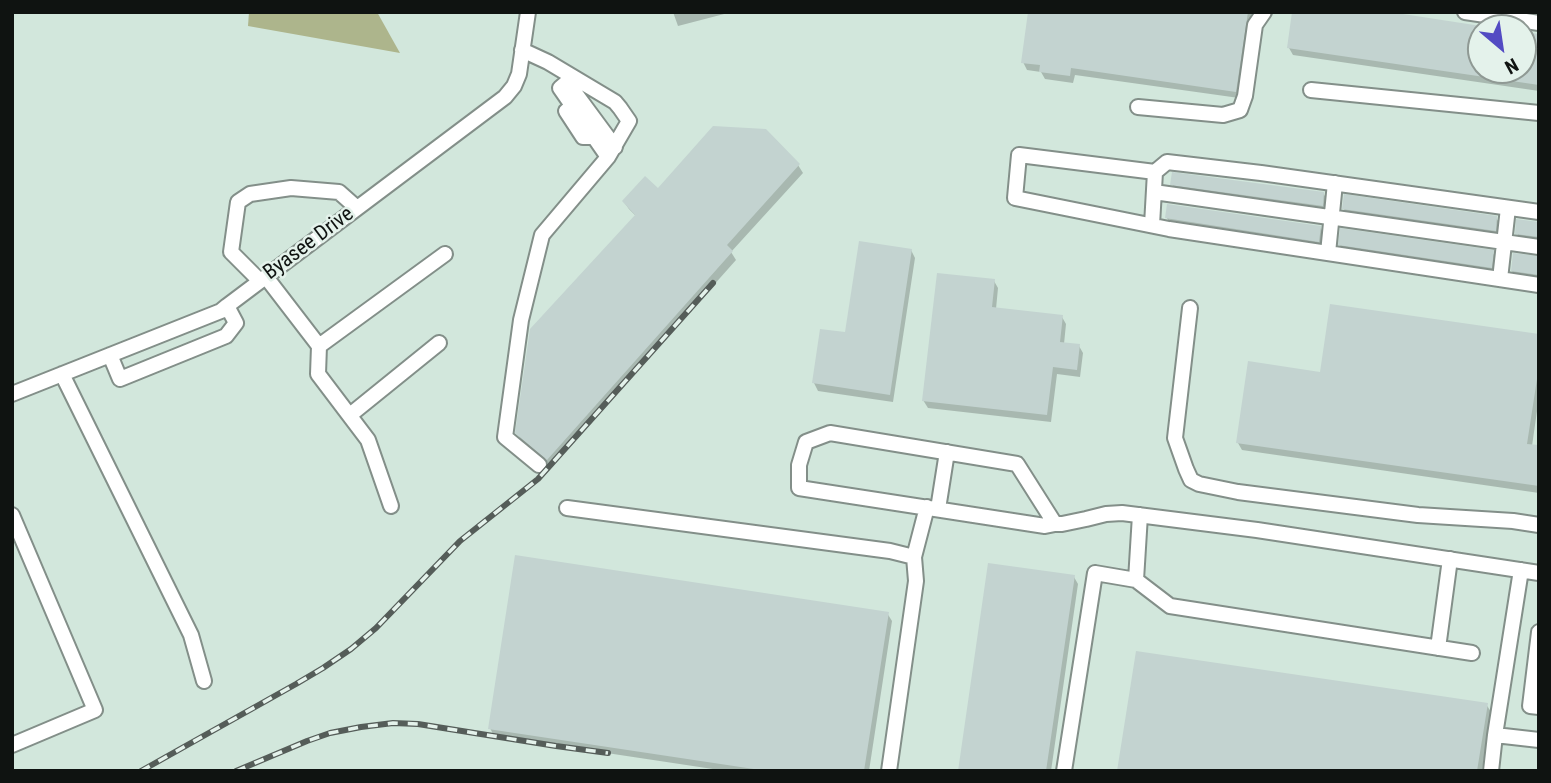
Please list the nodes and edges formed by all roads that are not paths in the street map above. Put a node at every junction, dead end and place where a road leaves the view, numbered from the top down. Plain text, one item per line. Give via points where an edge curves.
1 (528, 12) edge
2 (1264, 12) edge
3 (1465, 12) edge
4 (1539, 23) edge
5 (522, 50) junction
6 (548, 62) junction
7 (560, 88) junction
8 (1311, 90) dead end
9 (1138, 107) dead end
10 (1539, 113) edge
11 (612, 152) junction
12 (1155, 172) junction
13 (1335, 183) junction
14 (1154, 192) junction
15 (357, 208) junction
16 (1508, 208) junction
17 (1539, 212) edge
18 (1333, 217) junction
19 (1152, 225) junction
20 (1504, 242) junction
21 (1539, 247) edge
22 (1328, 253) junction
23 (445, 254) dead end
24 (263, 279) junction
25 (1500, 279) junction
26 (1539, 285) edge
27 (227, 306) junction
28 (1190, 308) dead end
29 (439, 343) dead end
30 (319, 346) junction
31 (110, 355) junction
32 (62, 374) junction
33 (12, 394) edge
34 (350, 415) junction
35 (947, 452) junction
36 (539, 465) dead end
37 (391, 506) dead end
38 (567, 508) dead end
39 (932, 508) junction
40 (12, 515) edge
41 (1140, 515) junction
42 (1055, 524) junction
43 (1539, 525) edge
44 (914, 557) junction
45 (1450, 559) junction
46 (1521, 570) junction
47 (1539, 573) edge
48 (1136, 580) junction
49 (1539, 632) edge
50 (1438, 648) junction
51 (1472, 653) dead end
52 (204, 681) dead end
53 (1539, 707) edge
54 (1495, 735) junction
55 (1539, 740) edge
56 (12, 745) edge
57 (889, 771) edge
58 (1064, 771) edge
59 (1491, 771) edge

1 - 5 street, Byasee Drive
2 - 9 street via 1255,25 1240,110 1223,116
3 - 4 street
5 - 6 street
5 - 15 street, Byasee Drive via 519,74 505,97
6 - 7 street
6 - 11 street via 620,108 629,121
7 - 11 street
7 - 11 street via 567,82
8 - 10 street
11 - 36 street via 542,235 521,320 505,437
12 - 13 street via 1167,162
12 - 14 street
12 - 19 street via 1019,155 1015,198
13 - 16 street
13 - 18 street
14 - 18 street
14 - 19 street
15 - 24 street, Byasee Drive
15 - 24 street via 339,192 291,188 250,194 237,202 231,252
16 - 17 street
16 - 20 street
18 - 20 street
18 - 22 street
19 - 22 street
20 - 21 street
20 - 25 street
22 - 25 street
23 - 30 street
24 - 27 street, Byasee Drive
24 - 30 street
25 - 26 street
27 - 31 street, Byasee Drive
27 - 31 street via 236,323 226,336 120,379
28 - 43 street via 1175,438 1191,480 1238,492
29 - 34 street
30 - 34 street via 318,374
31 - 32 street, Byasee Drive
32 - 33 street, Byasee Drive
32 - 52 street via 191,635
34 - 37 street via 368,440
35 - 39 street
35 - 39 street via 830,433 806,442 799,465 799,488
35 - 42 street via 1017,464
38 - 44 street
39 - 42 street
39 - 44 street
40 - 56 street via 95,710
41 - 42 street via 1106,514
41 - 45 street
41 - 48 street
44 - 57 street via 916,581
45 - 46 street
45 - 50 street
46 - 47 street
46 - 54 street
48 - 50 street via 1170,607
48 - 58 street via 1095,573
49 - 53 street via 1530,705
50 - 51 street
54 - 55 street
54 - 59 street

